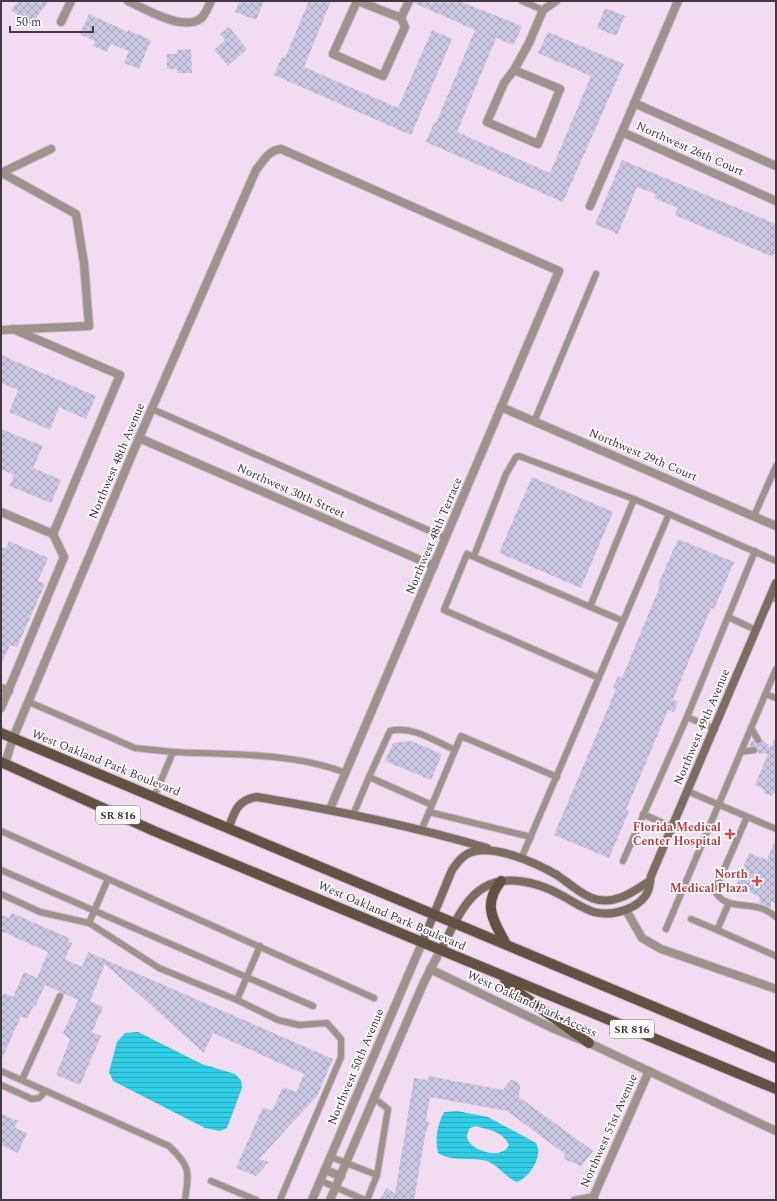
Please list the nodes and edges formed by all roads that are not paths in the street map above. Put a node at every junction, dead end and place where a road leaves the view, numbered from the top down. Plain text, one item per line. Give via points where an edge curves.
1 (71, 1) edge
2 (128, 1) edge
3 (211, 1) edge
4 (358, 1) edge
5 (408, 1) edge
6 (522, 1) edge
7 (556, 1) edge
8 (678, 1) edge
9 (543, 10) junction
10 (401, 18) junction
11 (61, 22) dead end
12 (514, 70) junction
13 (634, 103) junction
14 (622, 132) junction
15 (51, 149) dead end
16 (776, 166) edge
17 (1, 173) edge
18 (776, 201) edge
19 (590, 206) dead end
20 (559, 271) joint
21 (596, 274) dead end
22 (13, 329) junction
23 (1, 330) edge
24 (501, 407) junction
25 (152, 409) junction
26 (534, 422) junction
27 (139, 438) junction
28 (776, 466) edge
29 (634, 499) junction
30 (1, 512) edge
31 (669, 514) junction
32 (754, 516) junction
33 (776, 526) edge
34 (53, 534) junction
35 (446, 538) junction
36 (755, 551) junction
37 (474, 556) junction
38 (776, 561) edge
39 (434, 566) junction
40 (776, 583) edge
41 (773, 597) edge
42 (590, 607) junction
43 (728, 617) junction
44 (623, 621) junction
45 (756, 630) junction
46 (776, 669) edge
47 (599, 678) junction
48 (5, 690) edge
49 (765, 694) junction
50 (776, 698) edge
51 (29, 702) junction
52 (1, 708) edge
53 (687, 717) junction
54 (751, 728) junction
55 (715, 729) junction
56 (1, 733) edge
57 (14, 738) junction
58 (758, 740) dead end
59 (455, 750) junction
60 (754, 750) dead end
61 (173, 752) junction
62 (741, 752) junction
63 (3, 763) edge
64 (346, 773) junction
65 (557, 777) junction
66 (369, 778) junction
67 (687, 791) junction
68 (154, 797) junction
69 (719, 804) junction
70 (432, 805) junction
71 (330, 809) junction
72 (429, 812) junction
73 (643, 814) junction
74 (353, 815) junction
75 (748, 817) junction
76 (228, 827) junction
77 (672, 827) junction
78 (776, 829) edge
79 (1, 831) edge
80 (421, 831) junction
81 (531, 836) junction
82 (499, 852) junction
83 (522, 859) junction
84 (623, 862) dead end
85 (1, 870) edge
86 (108, 878) junction
87 (501, 881) junction
88 (650, 881) junction
89 (1, 894) edge
90 (729, 903) junction
91 (626, 910) junction
92 (95, 911) junction
93 (434, 914) junction
94 (776, 917) edge
95 (691, 919) dead end
96 (89, 923) junction
97 (456, 923) junction
98 (666, 929) dead end
99 (717, 930) junction
100 (422, 943) junction
101 (506, 944) junction
102 (260, 946) junction
103 (440, 951) junction
104 (776, 956) edge
105 (430, 969) junction
106 (487, 970) junction
107 (247, 978) junction
108 (776, 989) edge
109 (60, 996) dead end
110 (374, 998) dead end
111 (237, 1000) junction
112 (313, 1006) dead end
113 (589, 1043) junction
114 (776, 1058) edge
115 (1, 1071) edge
116 (649, 1071) junction
117 (22, 1080) junction
118 (1, 1085) edge
119 (776, 1089) edge
120 (46, 1091) junction
121 (374, 1098) junction
122 (776, 1131) edge
123 (331, 1157) junction
124 (346, 1163) junction
125 (325, 1170) junction
126 (377, 1175) junction
127 (341, 1176) junction
128 (211, 1181) dead end
129 (320, 1181) junction
130 (336, 1187) junction
131 (594, 1199) edge
132 (185, 1200) edge
133 (256, 1200) edge
134 (280, 1200) edge
135 (312, 1200) edge
136 (330, 1200) edge
137 (366, 1200) edge
138 (574, 1200) edge

1 - 11 street
2 - 3 street via 176,22 194,22 201,18
4 - 10 street
4 - 10 street via 333,54 383,76 404,27
5 - 10 street
6 - 9 lane
7 - 9 street
8 - 13 street
9 - 12 street
12 - 12 street via 504,83 487,122 538,144 560,89
13 - 14 street, Northwest 26th Court
13 - 16 street
14 - 18 street, Northwest 26th Court
14 - 19 street
15 - 17 street
17 - 22 street via 76,214 84,263 89,326
20 - 24 street, Northwest 48th Terrace
20 - 25 street, Northwest 48th Avenue via 282,149 275,150 256,170
21 - 26 lane
22 - 23 street
22 - 34 street via 120,375
24 - 26 street, Northwest 29th Court
24 - 35 street, Northwest 48th Terrace
25 - 27 street, Northwest 48th Avenue
25 - 35 lane
26 - 32 street, Northwest 29th Court
27 - 39 street, Northwest 30th Street
27 - 51 street, Northwest 48th Avenue
28 - 32 lane
29 - 31 lane
29 - 37 lane via 516,457 506,474
29 - 42 lane
30 - 34 street
31 - 36 lane
31 - 44 lane
32 - 33 street, Northwest 29th Court
34 - 48 street via 64,557
35 - 39 street, Northwest 48th Terrace
36 - 38 lane
36 - 43 lane
37 - 42 lane
37 - 47 lane via 467,554 444,610
39 - 64 street, Northwest 48th Terrace
40 - 41 street, Northwest 49th Avenue
41 - 45 street, Northwest 49th Avenue
42 - 44 lane
43 - 45 lane
43 - 53 lane
44 - 47 lane
45 - 55 street, Northwest 49th Avenue
46 - 49 lane
47 - 65 lane
48 - 52 street
49 - 50 lane
49 - 54 lane
51 - 57 street, Northwest 48th Avenue
51 - 61 lane via 135,748
53 - 55 lane
53 - 73 lane
54 - 58 lane
54 - 62 lane
55 - 67 street, Northwest 49th Avenue
56 - 57 main road, West Oakland Park Boulevard / SR 816
57 - 63 street, Northwest 48th Avenue
57 - 68 main road, West Oakland Park Boulevard / SR 816
59 - 65 lane via 461,736
59 - 66 lane via 411,731 390,731
59 - 70 lane
60 - 62 lane
61 - 64 lane via 276,758 329,766
61 - 68 lane
62 - 69 lane
63 - 100 main road, West Oakland Park Boulevard / SR 816 via 154,831
64 - 71 street, Northwest 48th Terrace
65 - 81 lane
66 - 70 lane
66 - 74 lane
67 - 69 lane
67 - 77 street, Northwest 49th Avenue
68 - 76 main road, West Oakland Park Boulevard / SR 816
69 - 75 lane
69 - 98 lane
70 - 72 lane
71 - 74 street
71 - 76 street via 258,797 246,798 236,809
72 - 80 lane
72 - 81 lane
73 - 77 lane
73 - 84 lane
74 - 80 street
75 - 78 lane
75 - 90 lane via 716,890 721,899
76 - 93 main road, West Oakland Park Boulevard / SR 816
77 - 88 street, Northwest 49th Avenue
79 - 86 lane
80 - 82 street
81 - 83 lane
82 - 83 street
82 - 93 street via 471,852 461,859 448,878
83 - 88 street via 555,874 598,900 627,896
85 - 92 lane
86 - 92 lane
86 - 102 lane
87 - 91 street, Northwest 49th Avenue via 541,886 596,912
87 - 97 street, Northwest 49th Avenue via 482,888 466,904
87 - 101 main road via 492,894 490,910
88 - 91 street, Northwest 49th Avenue via 648,891
89 - 96 lane via 40,912
90 - 94 lane via 757,907
90 - 99 lane
91 - 108 street via 642,938 661,949
92 - 96 lane
92 - 107 lane
93 - 97 main road, West Oakland Park Boulevard / SR 816
93 - 100 street
95 - 99 lane
96 - 111 lane via 160,968
97 - 101 main road, West Oakland Park Boulevard / SR 816
97 - 103 street, Northwest 49th Avenue
99 - 104 lane
100 - 103 main road, West Oakland Park Boulevard / SR 816
100 - 123 street, Northwest 50th Avenue
101 - 114 main road, West Oakland Park Boulevard / SR 816
102 - 107 lane
102 - 110 lane
103 - 105 street
103 - 106 main road, West Oakland Park Boulevard / SR 816
105 - 113 street, West Oakland Park Access via 552,1028
105 - 121 street
106 - 113 main road
106 - 119 main road, West Oakland Park Boulevard / SR 816
107 - 111 lane
107 - 112 lane
109 - 117 lane
111 - 134 lane via 278,1020 299,1025 327,1023 341,1039 341,1057
113 - 116 street, West Oakland Park Access
115 - 117 lane
116 - 122 street, West Oakland Park Access
116 - 131 street, Northwest 51st Avenue
117 - 120 lane
118 - 120 lane via 35,1100
120 - 132 lane via 169,1146 182,1158 188,1173
121 - 124 street
121 - 126 lane via 388,1109
123 - 124 lane
123 - 125 street, Northwest 50th Avenue
124 - 126 lane
124 - 127 street
125 - 127 street
125 - 129 street, Northwest 50th Avenue
126 - 137 lane
127 - 130 street
128 - 133 lane
129 - 130 lane
129 - 135 street, Northwest 50th Avenue
130 - 136 street
130 - 137 lane
131 - 138 lane

